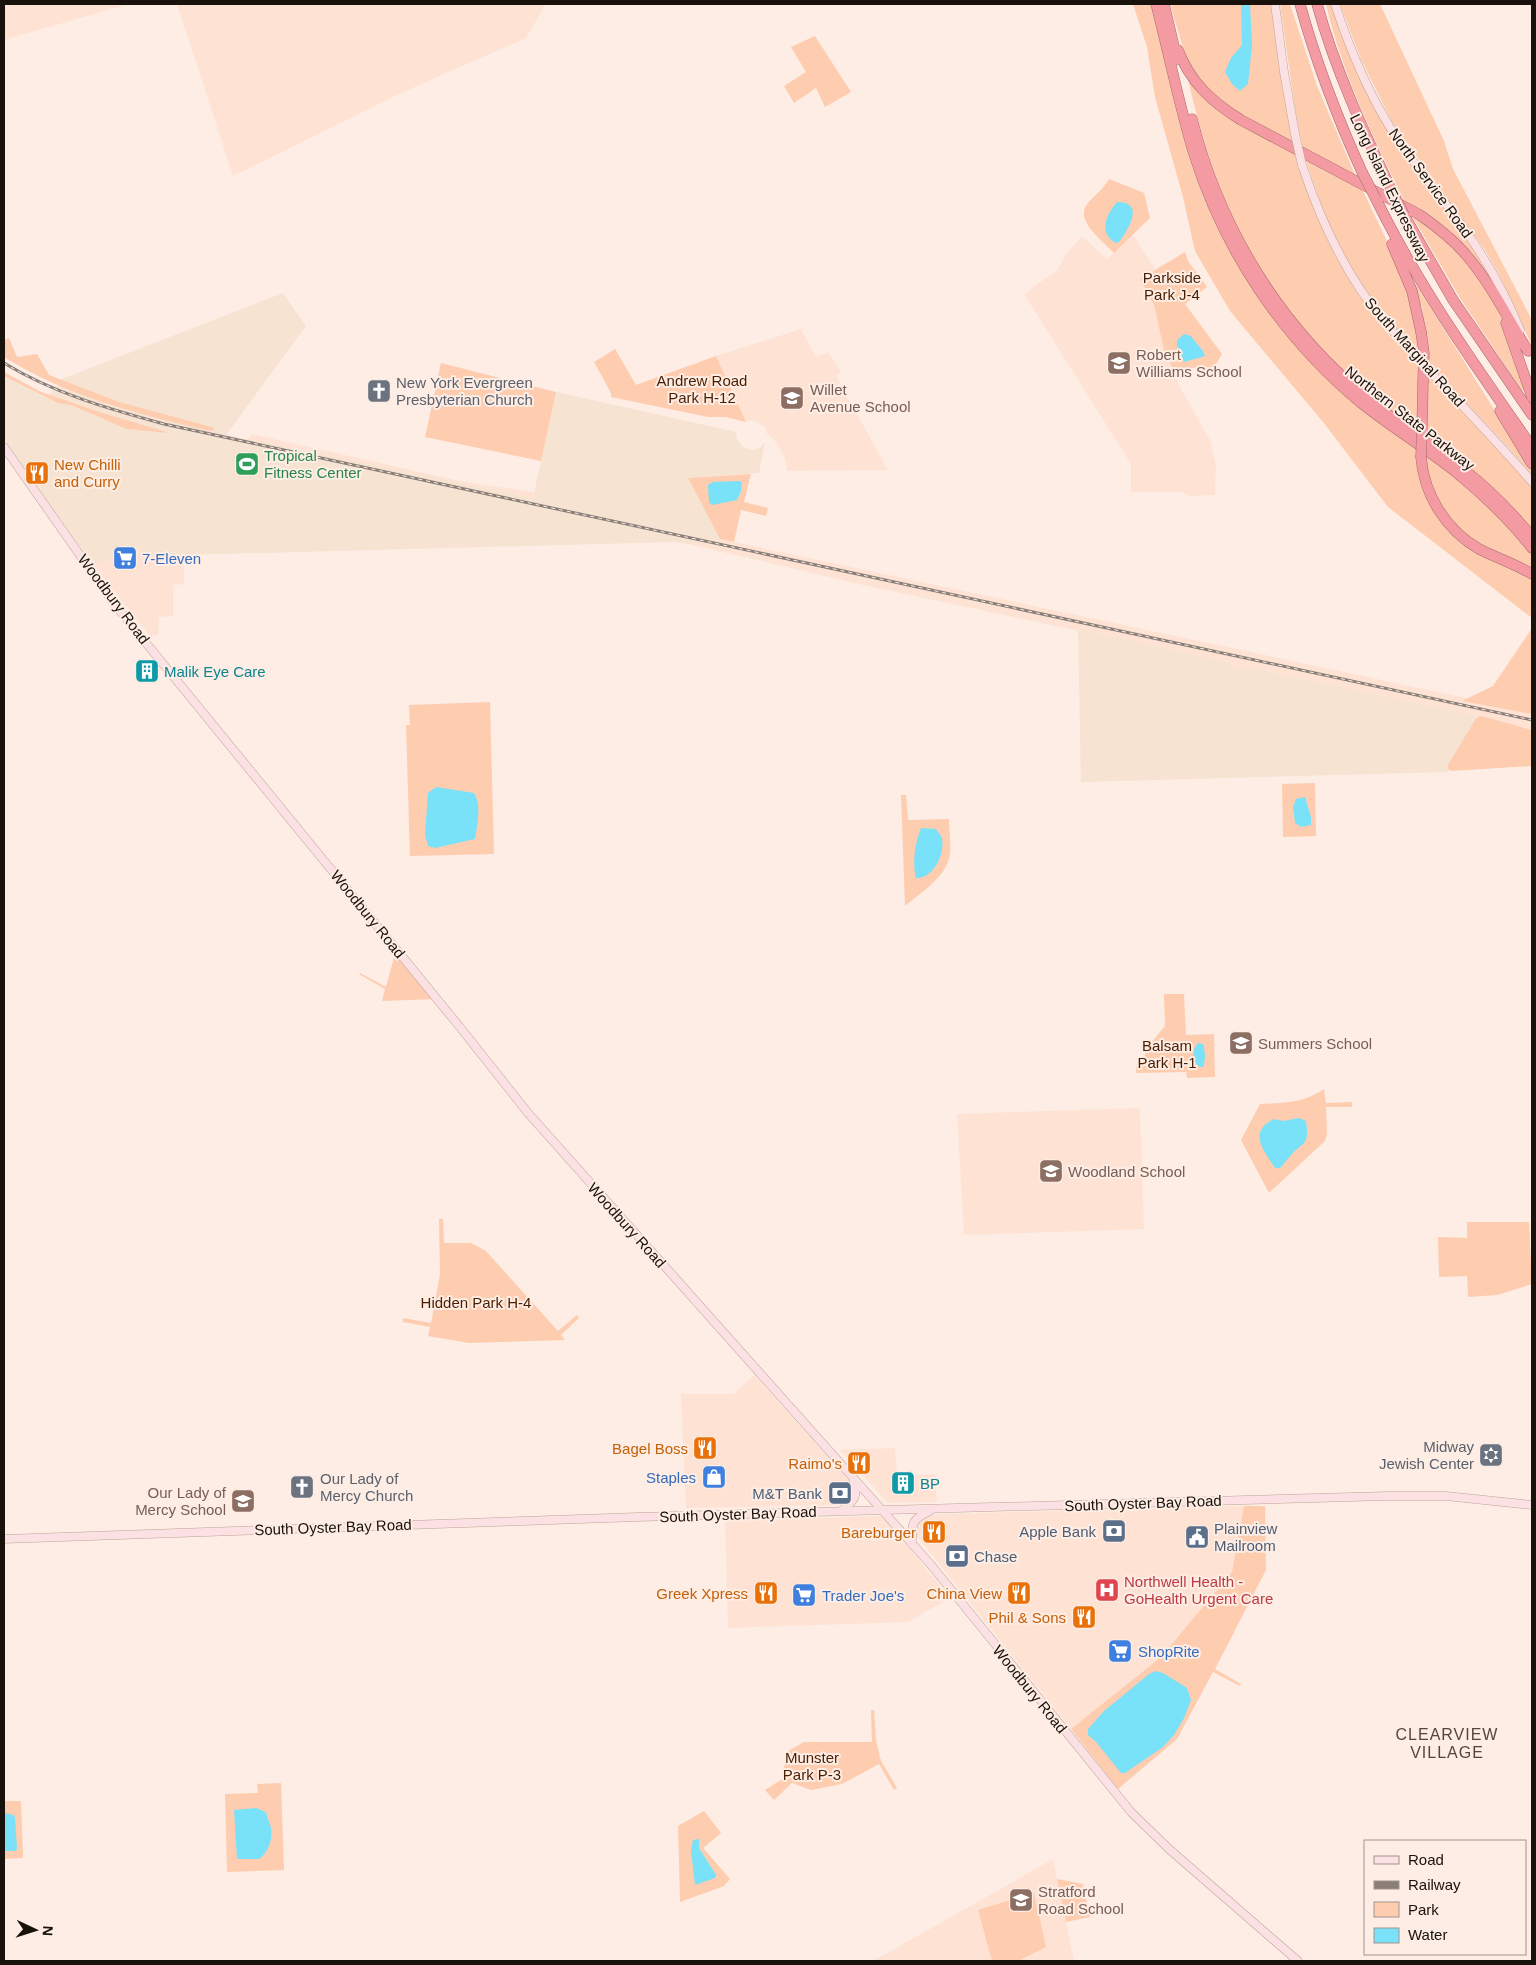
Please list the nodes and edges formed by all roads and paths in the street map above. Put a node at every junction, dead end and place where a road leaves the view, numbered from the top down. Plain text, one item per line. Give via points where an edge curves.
1 (1156, 4) edge
2 (1164, 4) edge
3 (1275, 4) edge
4 (1300, 4) edge
5 (1335, 4) edge
6 (1317, 5) edge
7 (1172, 35) junction
8 (1386, 224) junction
9 (1498, 303) junction
10 (1530, 355) edge
11 (1472, 360) junction
12 (1532, 397) edge
13 (1532, 415) edge
14 (4, 447) edge
15 (1532, 447) edge
16 (1532, 464) edge
17 (1532, 482) edge
18 (1532, 537) edge
19 (1532, 548) edge
20 (1532, 574) edge
21 (854, 1479) junction
22 (1532, 1504) edge
23 (935, 1509) junction
24 (882, 1510) junction
25 (841, 1511) junction
26 (4, 1539) edge
27 (912, 1544) junction
28 (1298, 1961) edge

1 - 19 highway, Northern State Parkway via 1190,141 1208,192 1238,256 1268,303 1335,380 1378,416 1456,472 1495,507
2 - 7 highway, Northern State Parkway
3 - 17 main road, South Marginal Road, bridge via 1302,165 1313,200 1343,262 1381,318
4 - 8 highway, Long Island Expressway, bridge via 1329,94
5 - 10 main road, North Service Road via 1350,47 1379,108 1411,159 1486,262
6 - 13 highway, Long Island Expressway, bridge via 1346,88 1404,216 1453,300
7 - 9 highway via 1195,81 1221,108 1420,215 1466,255
7 - 18 highway, Northern State Parkway via 1210,180 1234,234 1266,288 1295,327 1330,365 1368,399 1474,478
8 - 11 highway, Long Island Expressway
8 - 20 highway, bridge via 1412,291 1422,332 1421,457 1430,494 1447,523 1472,544
9 - 10 highway
9 - 12 highway
11 - 15 highway, Long Island Expressway
11 - 16 highway via 1478,376
14 - 21 main road, Woodbury Road via 115,604 528,1113
21 - 24 main road, Woodbury Road
21 - 25 main road via 855,1496
22 - 23 main road, South Oyster Bay Road via 1446,1496 1387,1496
23 - 24 main road, South Oyster Bay Road
23 - 27 main road via 917,1517
24 - 25 main road, South Oyster Bay Road
24 - 27 main road, Woodbury Road
25 - 26 main road, South Oyster Bay Road
27 - 28 main road, Woodbury Road via 1131,1813

